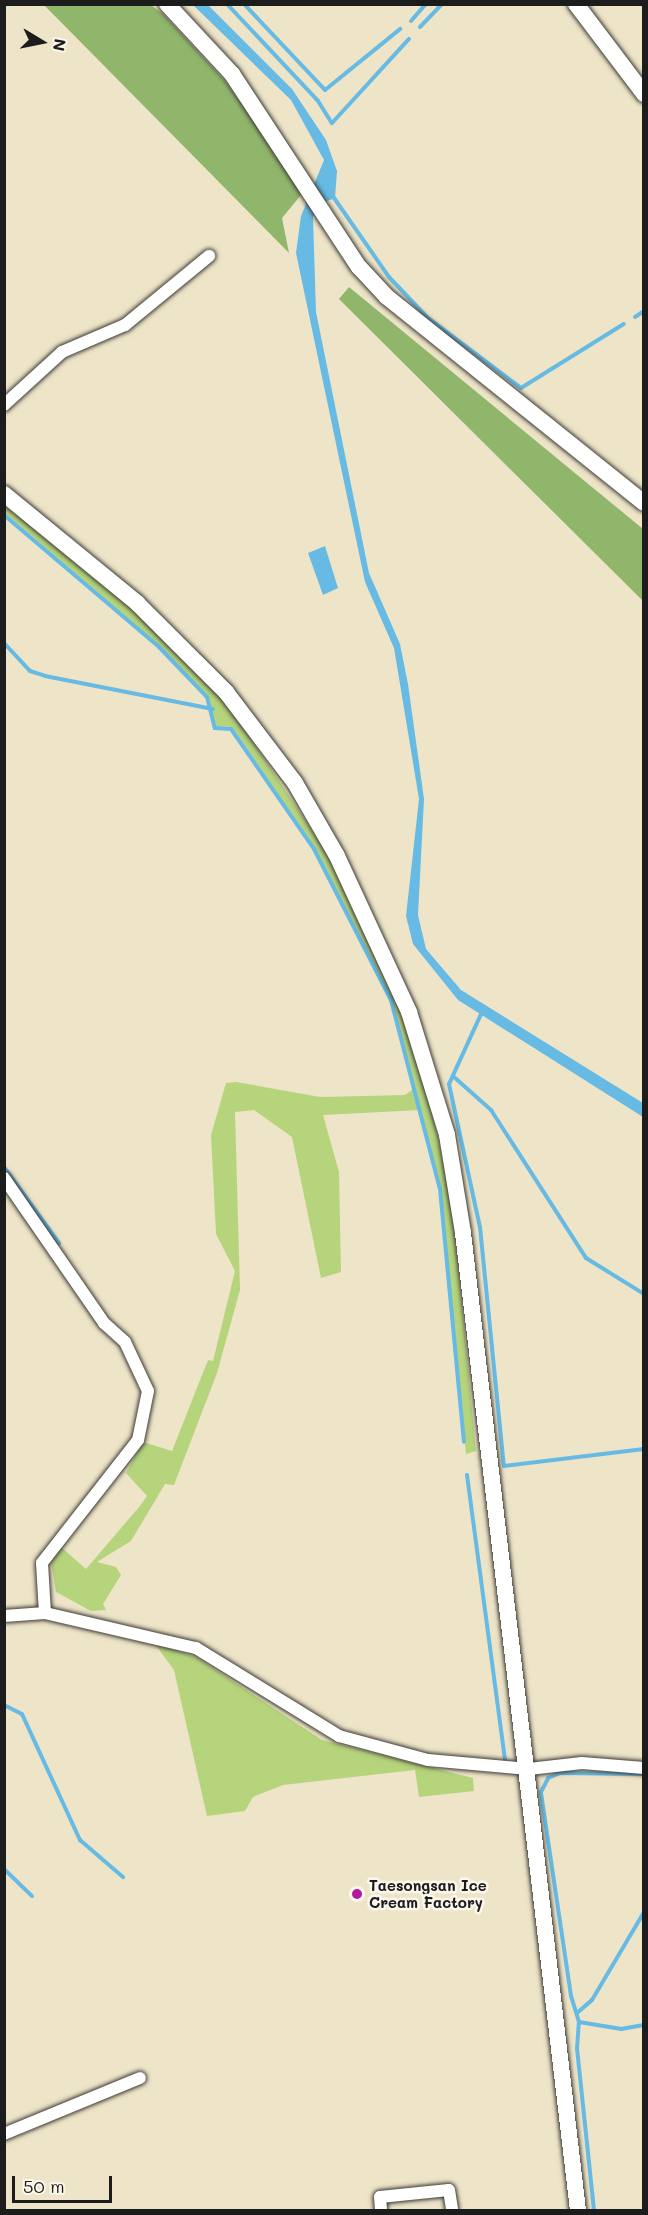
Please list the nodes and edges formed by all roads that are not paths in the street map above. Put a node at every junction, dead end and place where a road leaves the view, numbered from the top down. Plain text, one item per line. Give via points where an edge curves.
1 (167, 4) edge
2 (576, 4) edge
3 (644, 94) edge
4 (208, 256) dead end
5 (4, 405) edge
6 (4, 494) edge
7 (644, 503) edge
8 (4, 1178) edge
9 (45, 1613) junction
10 (4, 1616) edge
11 (644, 1768) edge
12 (529, 1769) junction
13 (141, 2078) dead end
14 (4, 2134) edge
15 (381, 2211) edge
16 (452, 2211) edge
17 (578, 2211) edge

1 - 7 street via 232,74 324,208 359,267 422,330
2 - 3 street
4 - 5 street via 125,326 62,352
6 - 12 street via 137,603 226,692 295,783 378,938 409,1012 447,1135
8 - 9 street via 104,1323 125,1342 148,1391 138,1440 42,1563
9 - 10 street
9 - 12 street via 196,1648 339,1736 428,1760
11 - 12 street via 582,1763
12 - 17 street
13 - 14 street
15 - 16 street via 380,2197 449,2190

